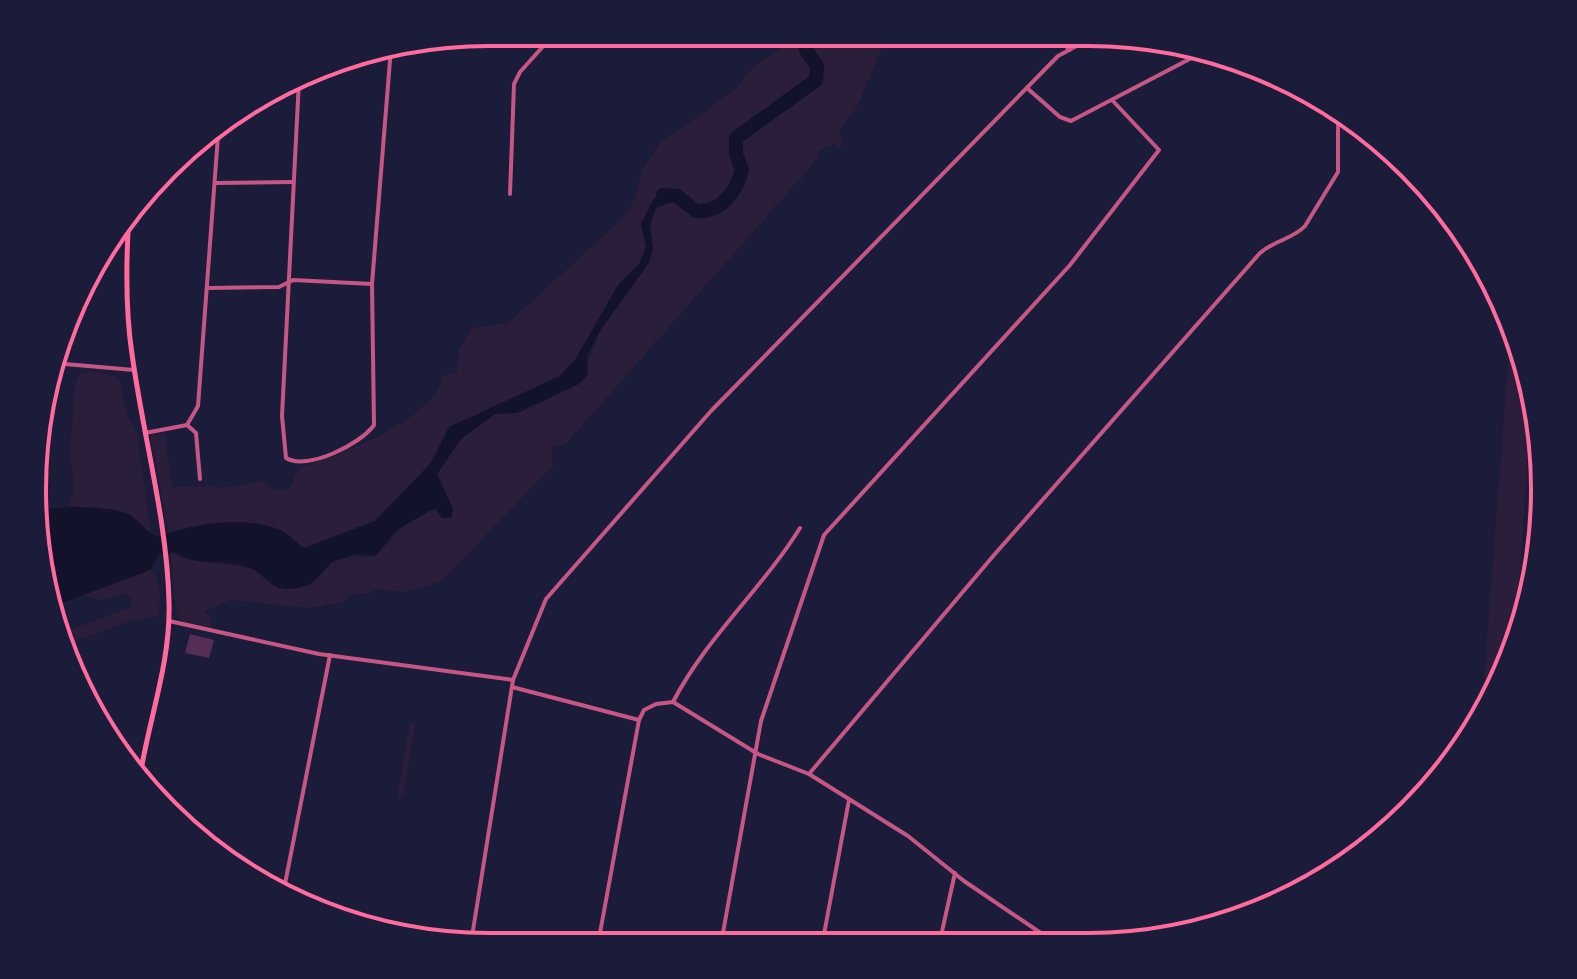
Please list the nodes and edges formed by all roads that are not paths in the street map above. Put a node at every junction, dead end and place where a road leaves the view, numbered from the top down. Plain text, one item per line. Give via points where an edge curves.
1 (543, 46) edge
2 (1066, 46) edge
3 (1076, 46) edge
4 (1070, 50) junction
5 (390, 58) edge
6 (1191, 59) edge
7 (1027, 88) junction
8 (299, 90) edge
9 (1113, 101) junction
10 (1338, 124) edge
11 (218, 139) edge
12 (294, 182) junction
13 (216, 183) junction
14 (510, 194) dead end
15 (129, 233) edge
16 (372, 284) junction
17 (287, 285) junction
18 (209, 288) junction
19 (65, 364) edge
20 (134, 370) junction
21 (187, 425) junction
22 (145, 433) junction
23 (200, 479) dead end
24 (800, 528) dead end
25 (169, 621) junction
26 (330, 655) junction
27 (513, 680) junction
28 (512, 687) junction
29 (673, 702) junction
30 (639, 720) junction
31 (758, 754) junction
32 (142, 764) edge
33 (809, 774) junction
34 (849, 800) junction
35 (955, 873) junction
36 (285, 883) edge
37 (473, 932) edge
38 (600, 933) edge
39 (723, 933) edge
40 (824, 933) edge
41 (942, 933) edge
42 (1039, 933) edge

1 - 14 street via 514,84
2 - 4 street
3 - 4 street
4 - 7 street
5 - 16 street
6 - 9 street
7 - 9 street via 1071,121
7 - 27 street via 711,411 570,568 541,609
8 - 12 street
9 - 31 street via 1159,150 1061,275 824,535 763,712
10 - 33 street via 1338,172 1305,226 1260,253
11 - 13 street
12 - 13 street
12 - 17 street
13 - 18 street
15 - 20 main road via 127,300
16 - 17 street via 293,280
16 - 17 street via 374,425 327,456 297,463 286,458 282,416
17 - 18 street
18 - 21 street via 198,406
19 - 20 street
20 - 22 main road
21 - 22 street
21 - 23 street via 196,433
22 - 25 main road via 164,546
24 - 29 street via 693,666
25 - 26 street
25 - 32 main road
26 - 27 street
26 - 36 street
27 - 28 street
28 - 30 street
28 - 37 street
29 - 30 street via 644,710
29 - 31 street
30 - 38 street
31 - 33 street
31 - 39 street
33 - 34 street
34 - 35 street
34 - 40 street
35 - 41 street
35 - 42 street

